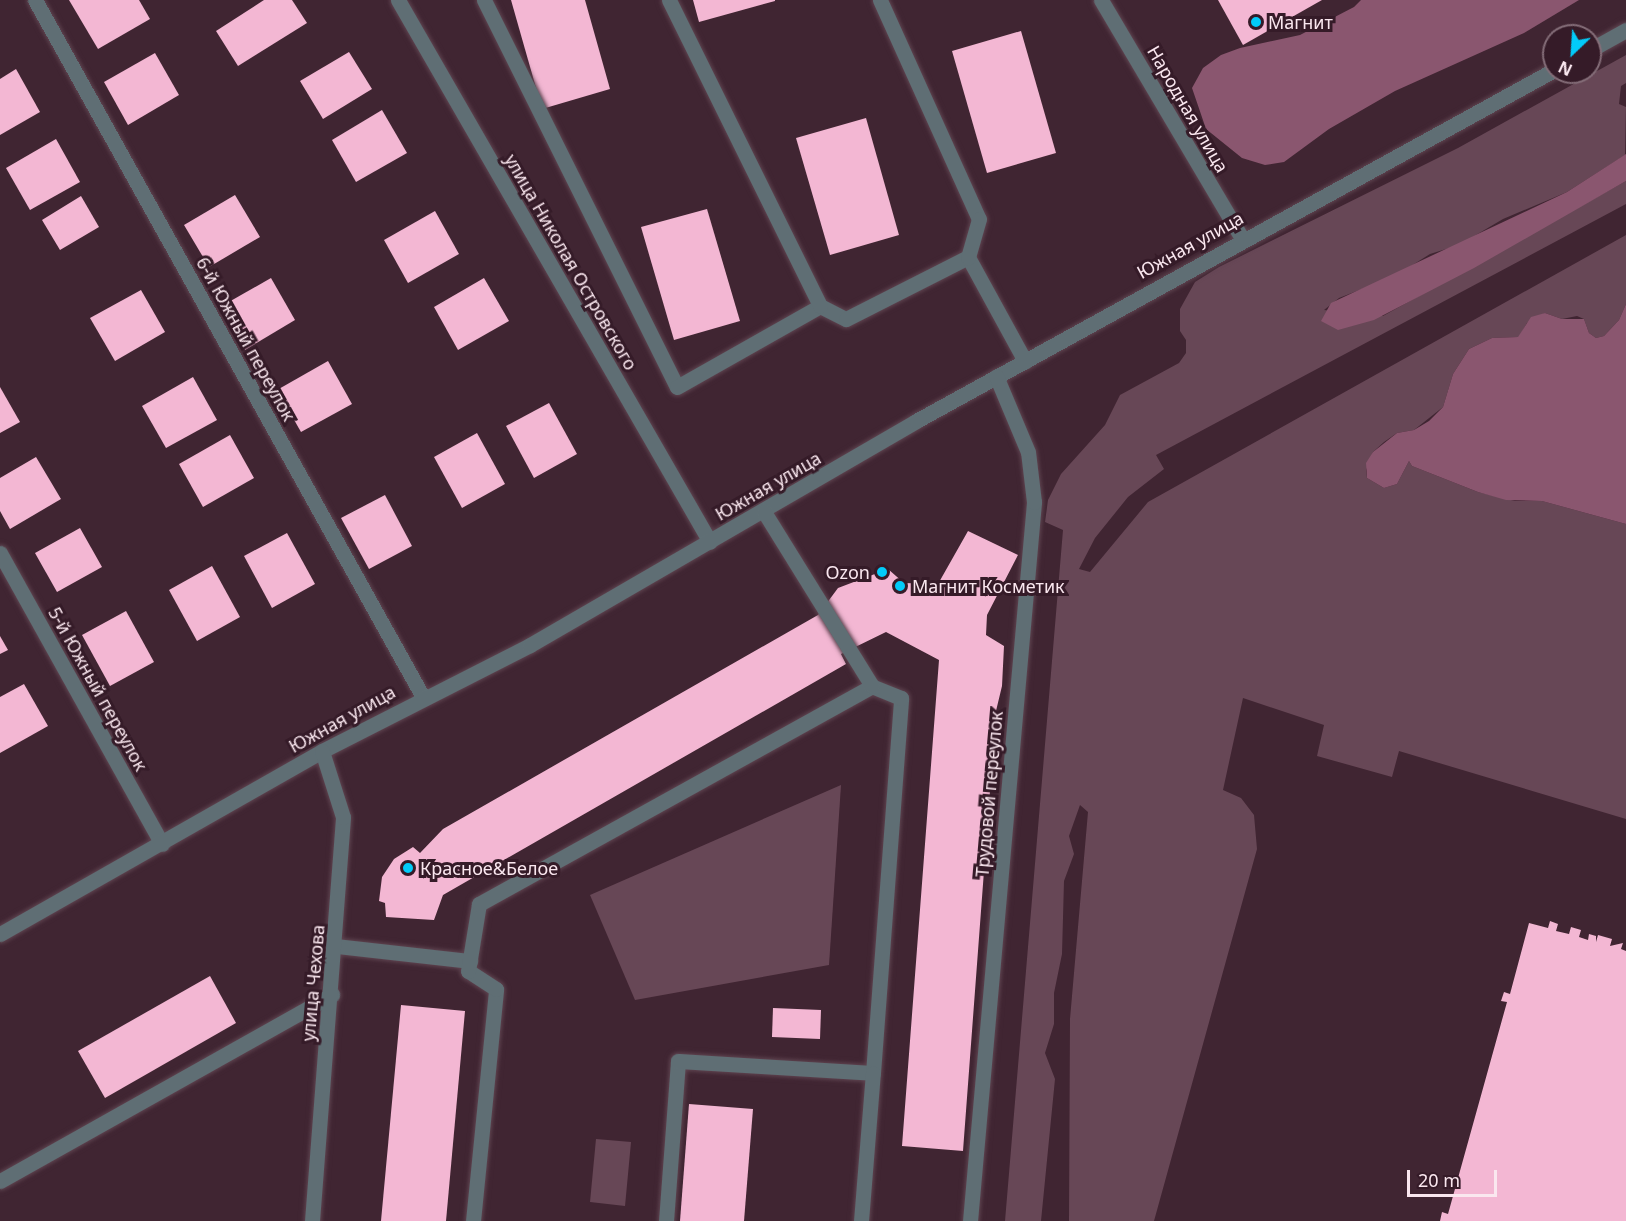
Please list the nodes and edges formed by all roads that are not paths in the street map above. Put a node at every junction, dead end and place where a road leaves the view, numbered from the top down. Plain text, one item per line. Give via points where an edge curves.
1 (35, 0) edge
2 (398, 0) edge
3 (484, 0) edge
4 (669, 0) edge
5 (880, 0) edge
6 (1101, 0) edge
7 (1626, 30) edge
8 (1602, 43) edge
9 (1542, 76) edge
10 (1242, 238) junction
11 (968, 257) junction
12 (820, 306) junction
13 (1025, 361) junction
14 (996, 376) junction
15 (764, 512) junction
16 (710, 543) junction
17 (0, 553) edge
18 (872, 686) junction
19 (423, 697) junction
20 (322, 751) junction
21 (162, 844) junction
22 (0, 934) edge
23 (336, 946) junction
24 (470, 961) junction
25 (332, 995) junction
26 (873, 1073) junction
27 (0, 1181) edge
28 (312, 1221) edge
29 (472, 1221) edge
30 (666, 1221) edge
31 (861, 1221) edge
32 (970, 1221) edge

1 - 19 street, 6-й Южный переулок
2 - 16 street, улица Николая Островского
3 - 12 street via 678,387
4 - 12 street
5 - 11 street via 979,219
6 - 10 street, Народная улица
7 - 8 street
9 - 10 street, Южная улица
10 - 13 street, Южная улица
11 - 12 street via 846,319
11 - 13 street
13 - 14 street, Южная улица
14 - 15 street, Южная улица
14 - 32 street, Трудовой переулок via 1029,452 1034,502
15 - 16 street, Южная улица
15 - 18 street
16 - 19 street, Южная улица via 530,645
17 - 21 street, 5-й Южный переулок
18 - 24 street via 479,904
18 - 26 street via 901,698
19 - 20 street, Южная улица
20 - 21 street, Южная улица
20 - 23 street, улица Чехова via 343,817
21 - 22 street, Южная улица
23 - 24 street
23 - 25 street, улица Чехова
24 - 29 street via 468,970 496,989
25 - 27 street
25 - 28 street, улица Чехова
26 - 30 street via 678,1061
26 - 31 street

